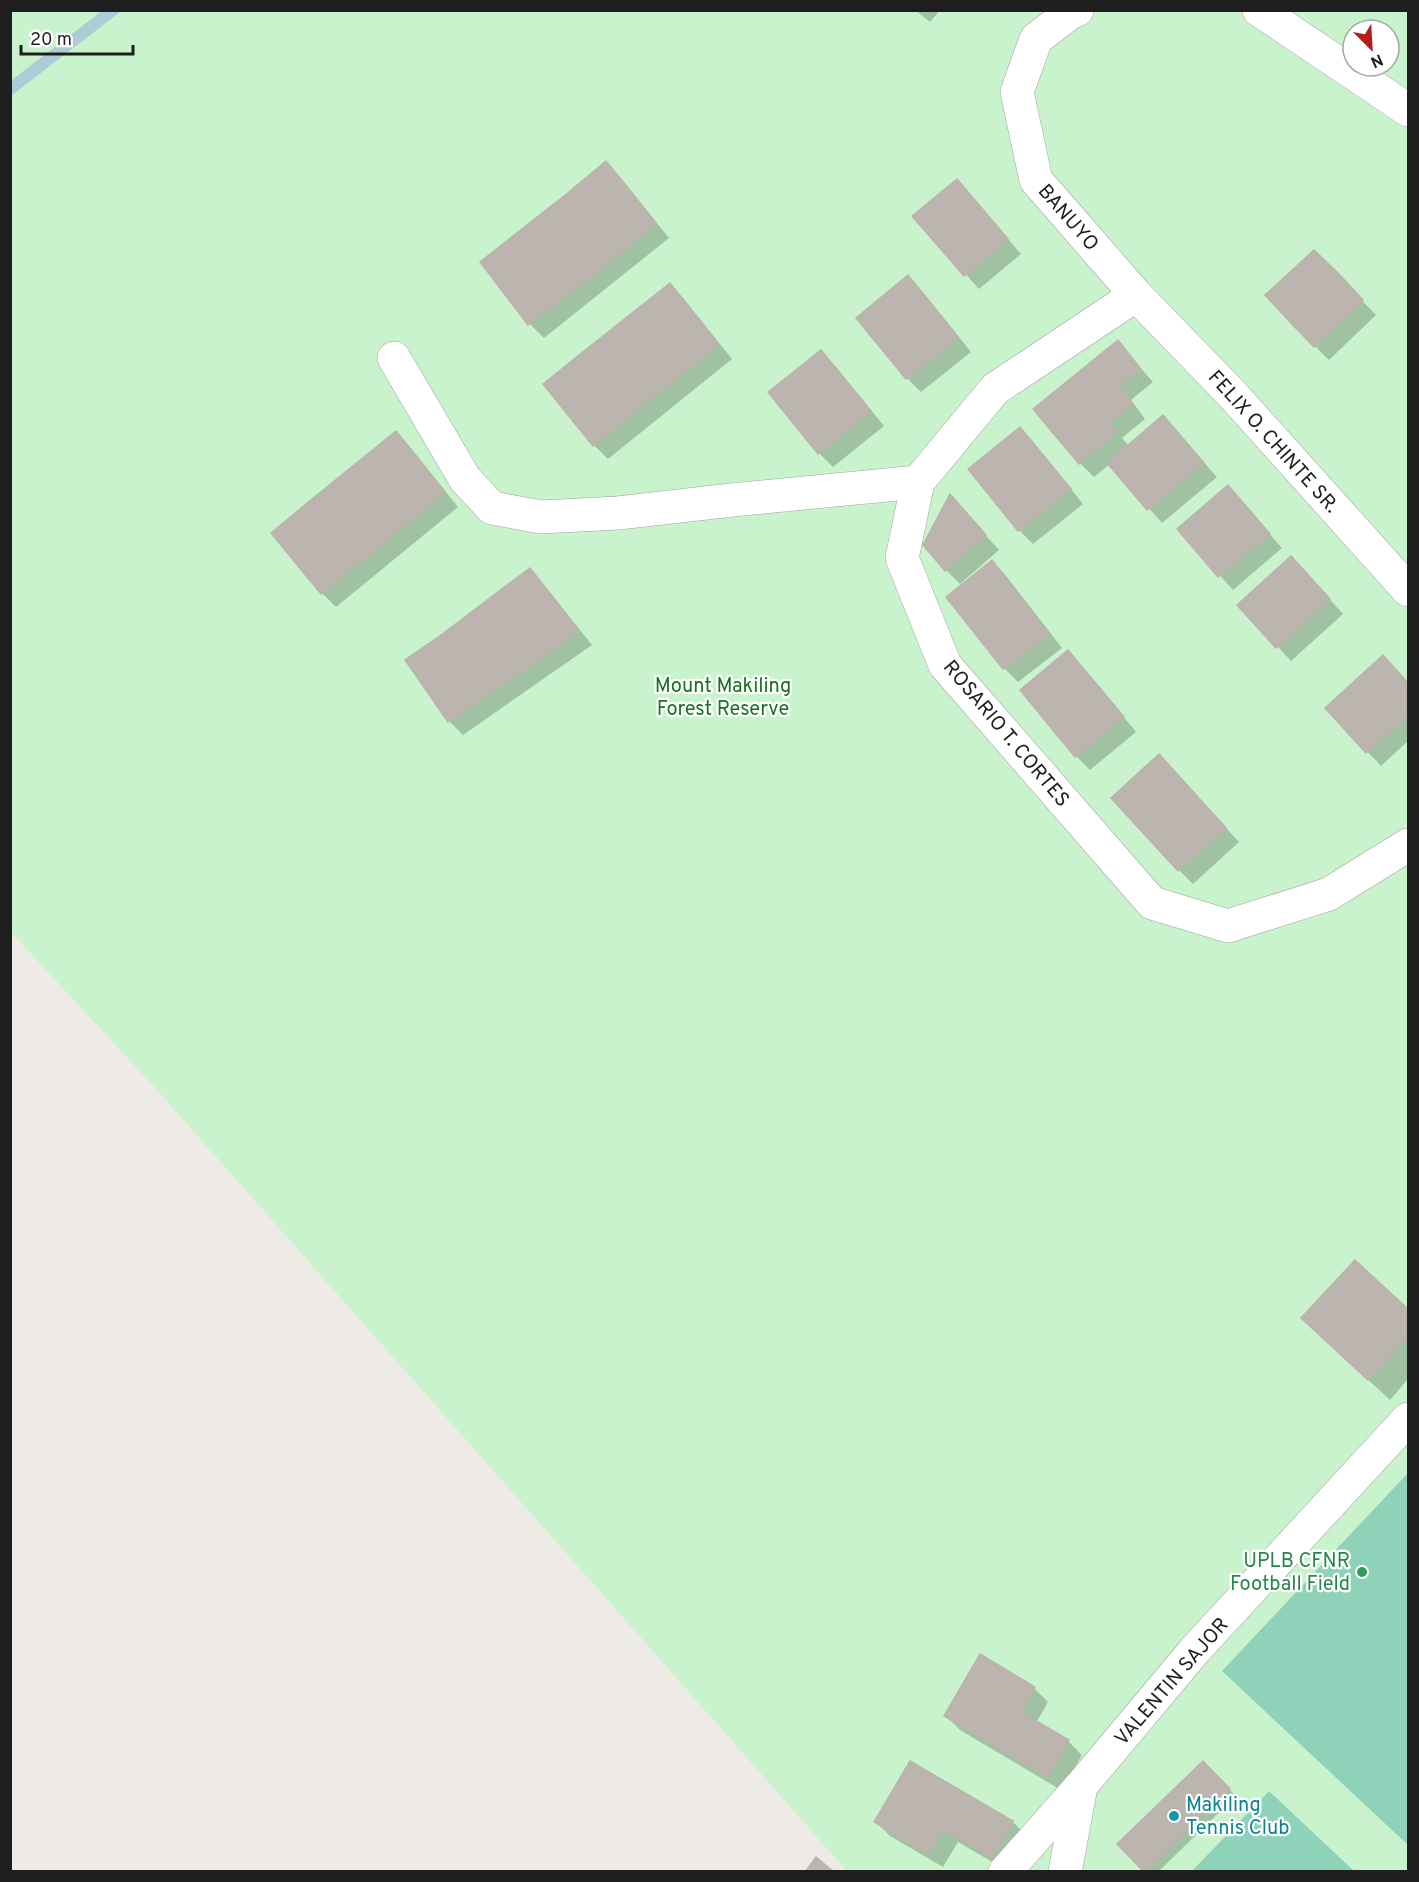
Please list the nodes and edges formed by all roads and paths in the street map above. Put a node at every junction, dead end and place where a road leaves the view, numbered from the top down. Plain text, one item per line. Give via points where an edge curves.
1 (1077, 10) edge
2 (1259, 10) edge
3 (1408, 110) edge
4 (1136, 295) junction
5 (394, 358) dead end
6 (918, 482) junction
7 (1408, 590) edge
8 (1408, 845) edge
9 (1408, 1419) edge
10 (1081, 1786) junction
11 (1005, 1872) edge
12 (1065, 1872) edge

1 - 4 street, BANUYO via 1036,39 1017,92 1036,180
2 - 3 street
4 - 6 street, ROSARIO T. CORTES via 996,389
4 - 7 street, FELIX O. CHINTE SR. via 1232,394
5 - 6 street via 465,479 492,508 541,517 618,513
6 - 8 street, ROSARIO T. CORTES via 902,558 945,664 1152,903 1228,926 1329,894
9 - 10 street, VALENTIN SAJOR via 1195,1650
10 - 11 street, VALENTIN SAJOR
10 - 12 street, VALENTIN SAJOR

